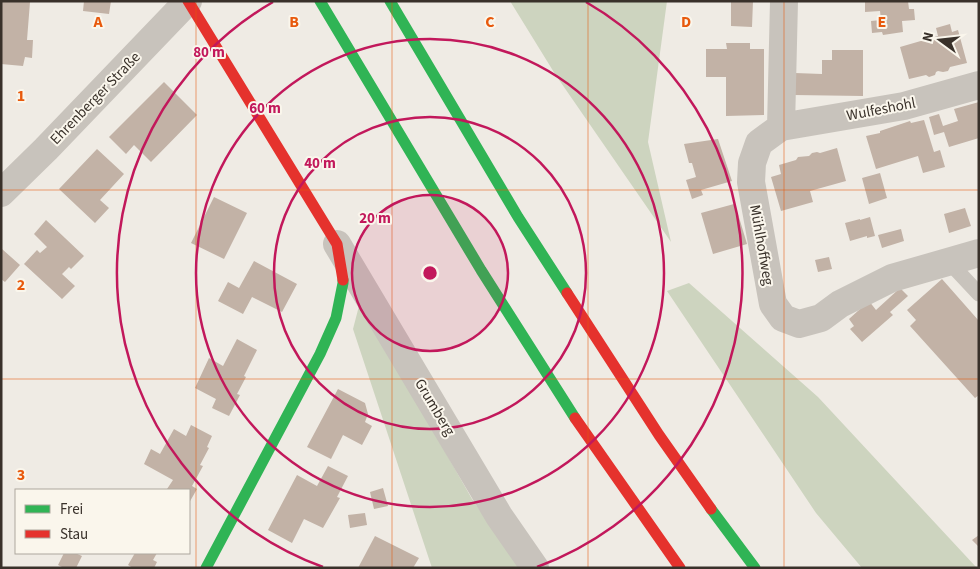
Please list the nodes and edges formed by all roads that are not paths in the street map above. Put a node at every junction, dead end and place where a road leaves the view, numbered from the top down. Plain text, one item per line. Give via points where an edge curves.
1 (188, 1) edge
2 (320, 1) edge
3 (390, 1) edge
4 (784, 1) edge
5 (979, 85) edge
6 (781, 127) junction
7 (1, 193) edge
8 (338, 244) junction
9 (979, 253) edge
10 (949, 262) junction
11 (979, 294) edge
12 (206, 568) edge
13 (535, 568) edge
14 (680, 568) edge
15 (755, 568) edge

1 - 7 street, Ehrenberger Straße
1 - 8 main road, Grumberg
2 - 14 main road via 496,294 585,434
3 - 15 main road via 523,225 659,434
4 - 6 street
5 - 6 street, Wulfeshohl via 904,106
6 - 10 street, Mühlhoffweg via 759,143 752,163 751,182 773,304 783,318 799,324 821,318 840,304 892,278
8 - 12 main road, Grumberg via 343,283 336,318
8 - 13 street, Grumberg via 499,516
9 - 10 street, Mühlhoffweg
10 - 11 lane

